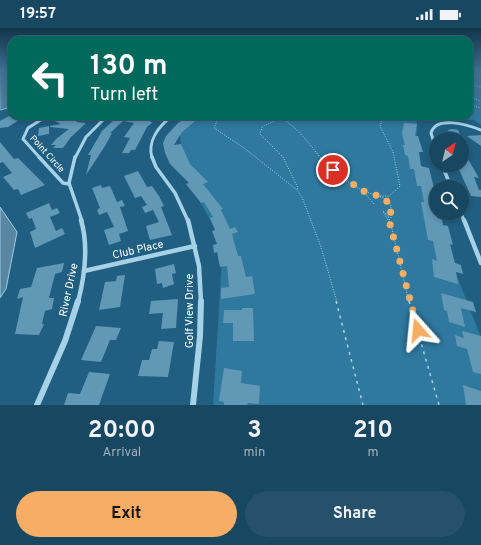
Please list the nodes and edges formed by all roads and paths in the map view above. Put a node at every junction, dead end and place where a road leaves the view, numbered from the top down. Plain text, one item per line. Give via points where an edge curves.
1 (40, 120) edge
2 (103, 120) edge
3 (168, 120) edge
4 (218, 120) edge
5 (276, 120) edge
6 (284, 120) edge
7 (381, 120) edge
8 (481, 130) edge
9 (431, 132) edge
10 (69, 184) junction
11 (297, 190) junction
12 (363, 191) junction
13 (376, 195) junction
14 (389, 195) junction
15 (374, 204) dead end
16 (391, 206) junction
17 (464, 220) edge
18 (391, 221) junction
19 (390, 224) junction
20 (195, 246) junction
21 (481, 263) edge
22 (84, 271) junction
23 (37, 405) edge
24 (193, 405) edge
25 (363, 405) edge
26 (439, 405) edge

1 - 10 street, Point Circle via 29,127 23,139 63,183
2 - 10 street via 80,145
3 - 20 street, Golf View Drive via 157,131 151,154 157,169 184,210
4 - 11 path via 214,128
5 - 11 path via 262,127 260,134 283,157
6 - 12 path via 333,170
7 - 14 path via 381,127 391,146 398,170 397,179 400,186
8 - 9 street via 453,124 440,125
10 - 22 street, River Drive via 82,223
11 - 25 path via 311,218 321,247
12 - 13 path
12 - 15 path
13 - 14 path
13 - 16 path via 384,198
14 - 16 path via 387,198
16 - 18 path
17 - 21 street
18 - 19 path
18 - 19 path via 386,212 382,211
19 - 26 path
20 - 22 street, Club Place
20 - 24 street, Golf View Drive via 201,288 201,317
22 - 23 street, River Drive via 71,326

